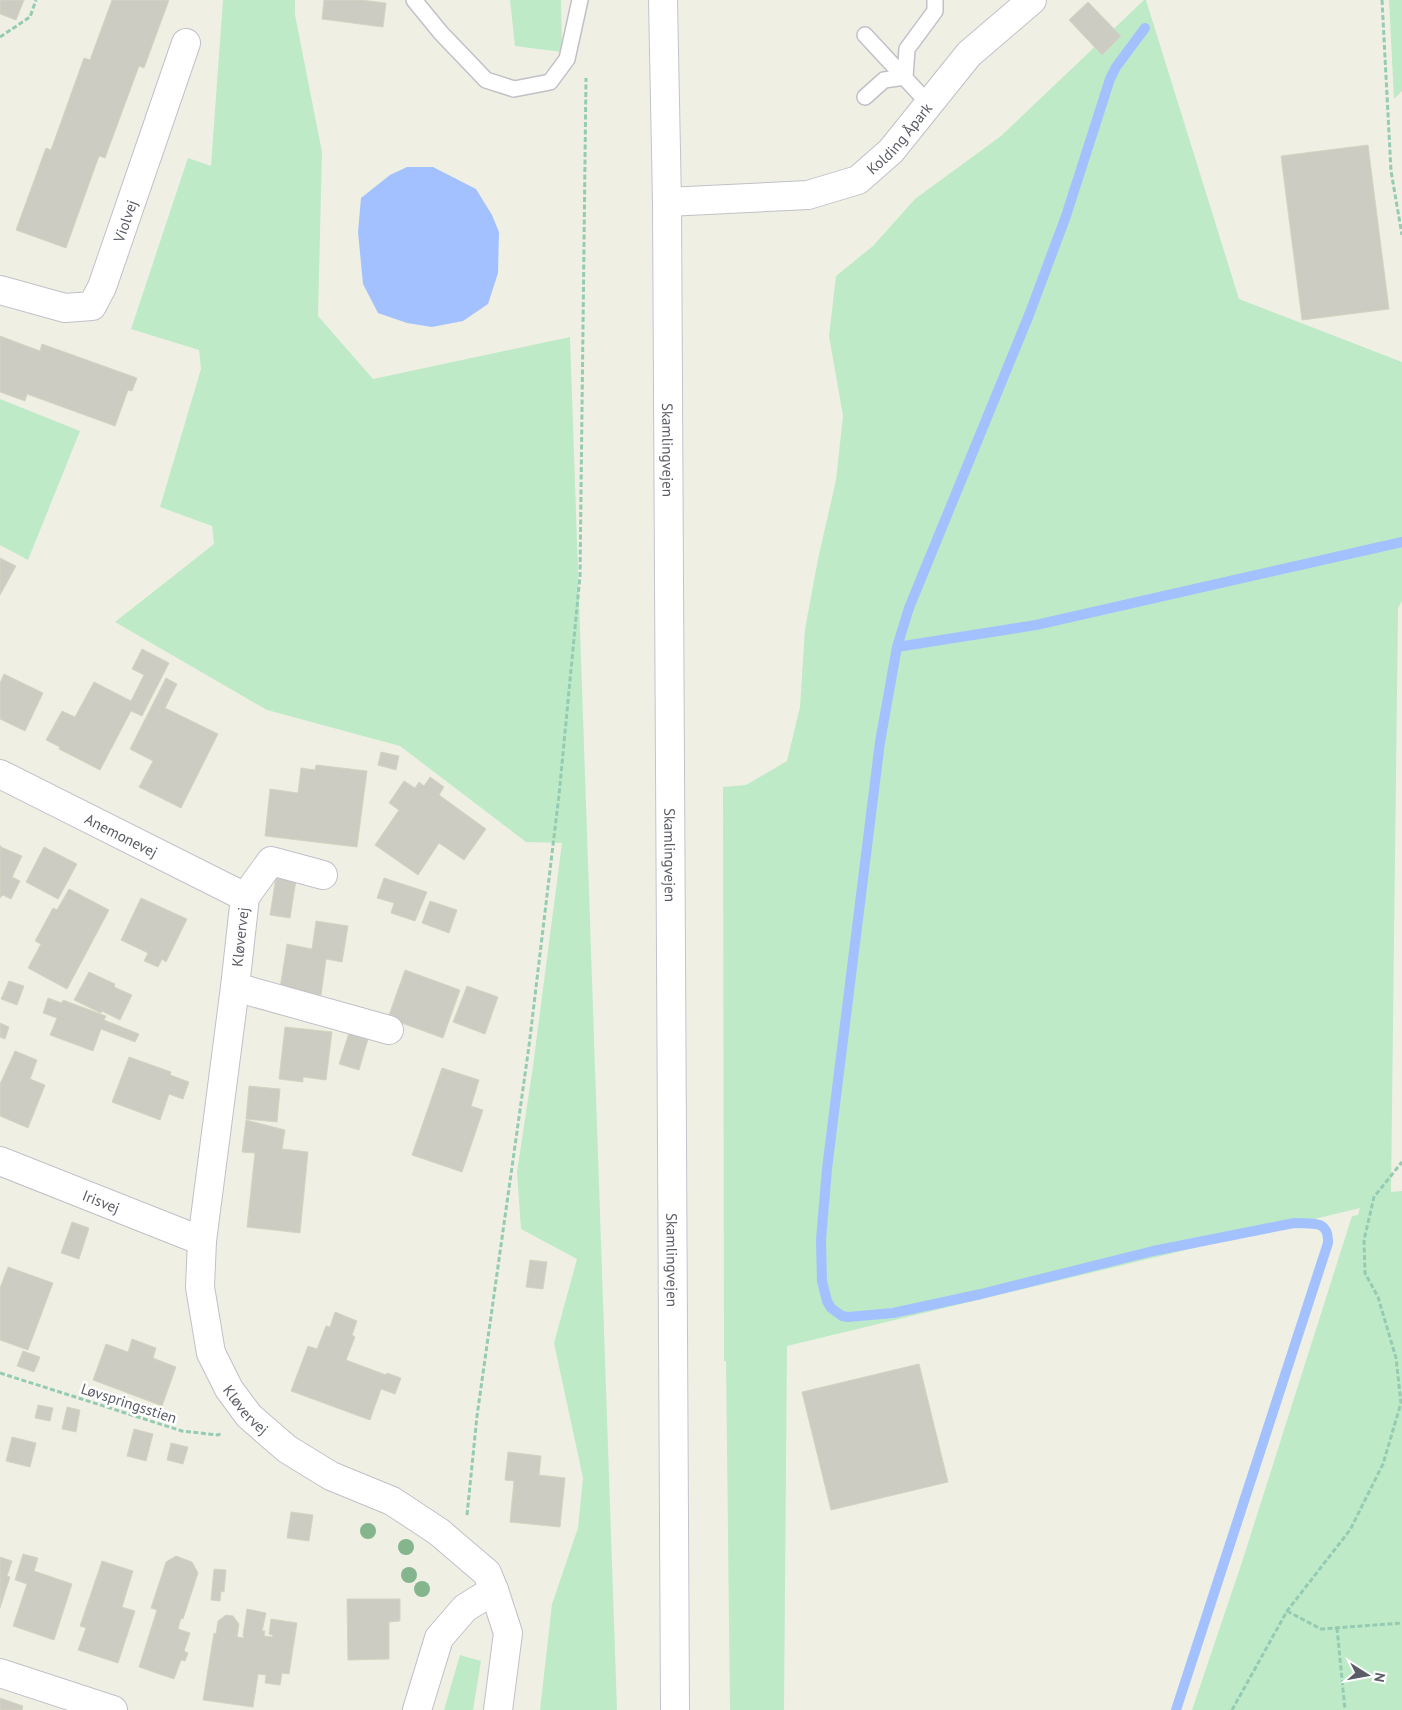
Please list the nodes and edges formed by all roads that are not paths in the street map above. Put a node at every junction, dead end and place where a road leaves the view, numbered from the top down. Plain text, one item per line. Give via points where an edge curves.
1 (414, 0) edge
2 (580, 0) edge
3 (663, 0) edge
4 (935, 0) edge
5 (1032, 0) edge
6 (866, 35) dead end
7 (186, 44) dead end
8 (905, 77) junction
9 (866, 97) dead end
10 (929, 104) junction
11 (667, 202) junction
12 (0, 290) edge
13 (0, 774) edge
14 (323, 875) dead end
15 (244, 897) junction
16 (235, 987) junction
17 (388, 1030) dead end
18 (0, 1161) edge
19 (202, 1241) junction
20 (494, 1590) junction
21 (0, 1673) edge
22 (113, 1710) edge
23 (417, 1710) edge
24 (498, 1710) edge
25 (675, 1710) edge

1 - 2 lane via 486,80 514,89 550,82 568,59
3 - 11 street, Skamlingvejen
4 - 8 lane via 935,11 906,49
5 - 10 street, Kolding Åpark via 969,54
6 - 8 lane
7 - 12 street, Violvej via 102,287 92,306 65,308
8 - 9 lane via 884,80
8 - 10 lane
10 - 11 street, Kolding Åpark via 891,151 858,180 808,195
11 - 25 street, Skamlingvejen
13 - 15 street, Anemonevej
14 - 15 street, Kløvervej via 271,861
15 - 16 street, Kløvervej
16 - 17 street, Kløvervej
16 - 19 street, Kløvervej
18 - 19 street, Irisvej
19 - 20 street, Kløvervej via 200,1287 211,1353 248,1416 287,1449 331,1476 392,1501 439,1532 487,1573
20 - 23 street via 465,1608 439,1638
20 - 24 street, Kløvervej via 508,1633
21 - 22 street

